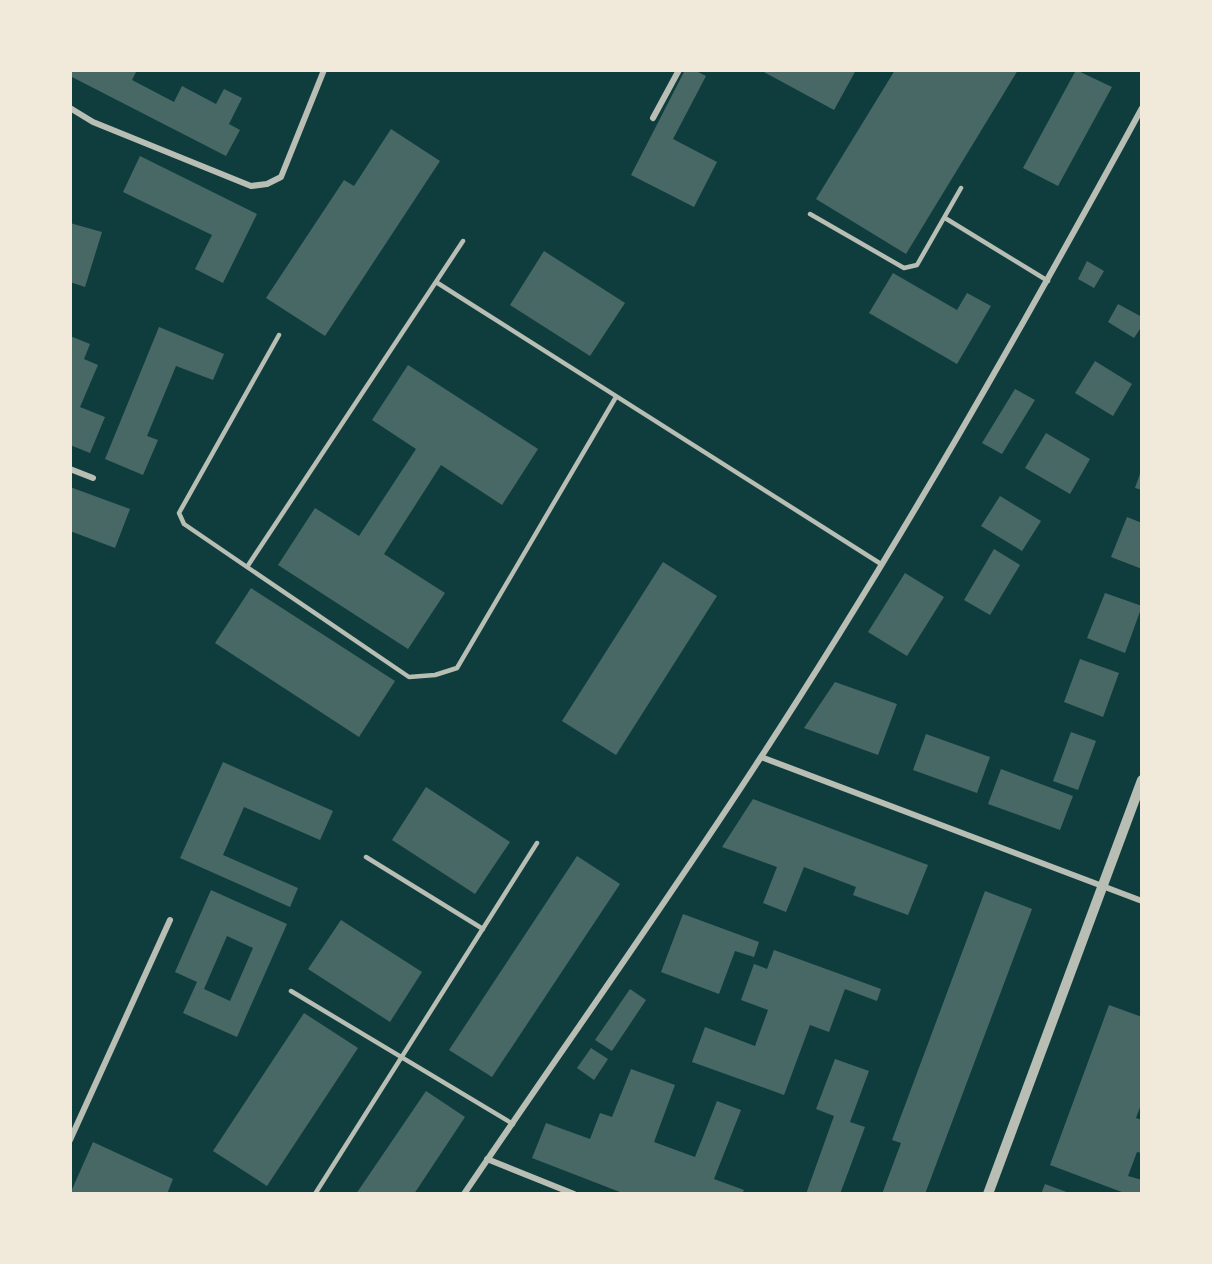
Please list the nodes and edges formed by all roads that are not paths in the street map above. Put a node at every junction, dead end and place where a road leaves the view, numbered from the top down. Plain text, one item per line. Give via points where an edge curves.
1 (324, 70) edge
2 (680, 70) edge
3 (70, 108) edge
4 (1142, 108) edge
5 (653, 118) dead end
6 (961, 188) dead end
7 (810, 214) dead end
8 (945, 218) junction
9 (463, 241) dead end
10 (1048, 281) junction
11 (436, 282) junction
12 (279, 335) dead end
13 (616, 397) junction
14 (70, 469) edge
15 (93, 478) dead end
16 (881, 564) junction
17 (247, 567) junction
18 (761, 757) junction
19 (1142, 780) edge
20 (537, 843) dead end
21 (366, 857) dead end
22 (1101, 886) junction
23 (1142, 901) edge
24 (170, 920) dead end
25 (483, 929) junction
26 (291, 991) dead end
27 (402, 1058) junction
28 (513, 1124) junction
29 (70, 1140) edge
30 (488, 1159) junction
31 (315, 1194) edge
32 (464, 1194) edge
33 (574, 1194) edge
34 (988, 1194) edge

1 - 3 street via 281,177 267,184 251,186 93,122
2 - 5 street
4 - 10 street
6 - 8 lane
7 - 8 lane via 904,268 917,265
8 - 10 lane
9 - 11 lane
10 - 16 street
11 - 13 lane
11 - 17 lane
12 - 17 lane via 179,513 184,524
13 - 16 lane
13 - 17 lane via 457,668 409,677
14 - 15 street
16 - 18 street
18 - 22 street
18 - 28 street
19 - 22 street
20 - 25 lane
21 - 25 lane
22 - 23 street
22 - 34 street
24 - 29 street
25 - 27 lane
26 - 27 lane
27 - 28 lane
27 - 31 lane
28 - 30 street
30 - 32 street
30 - 33 street

